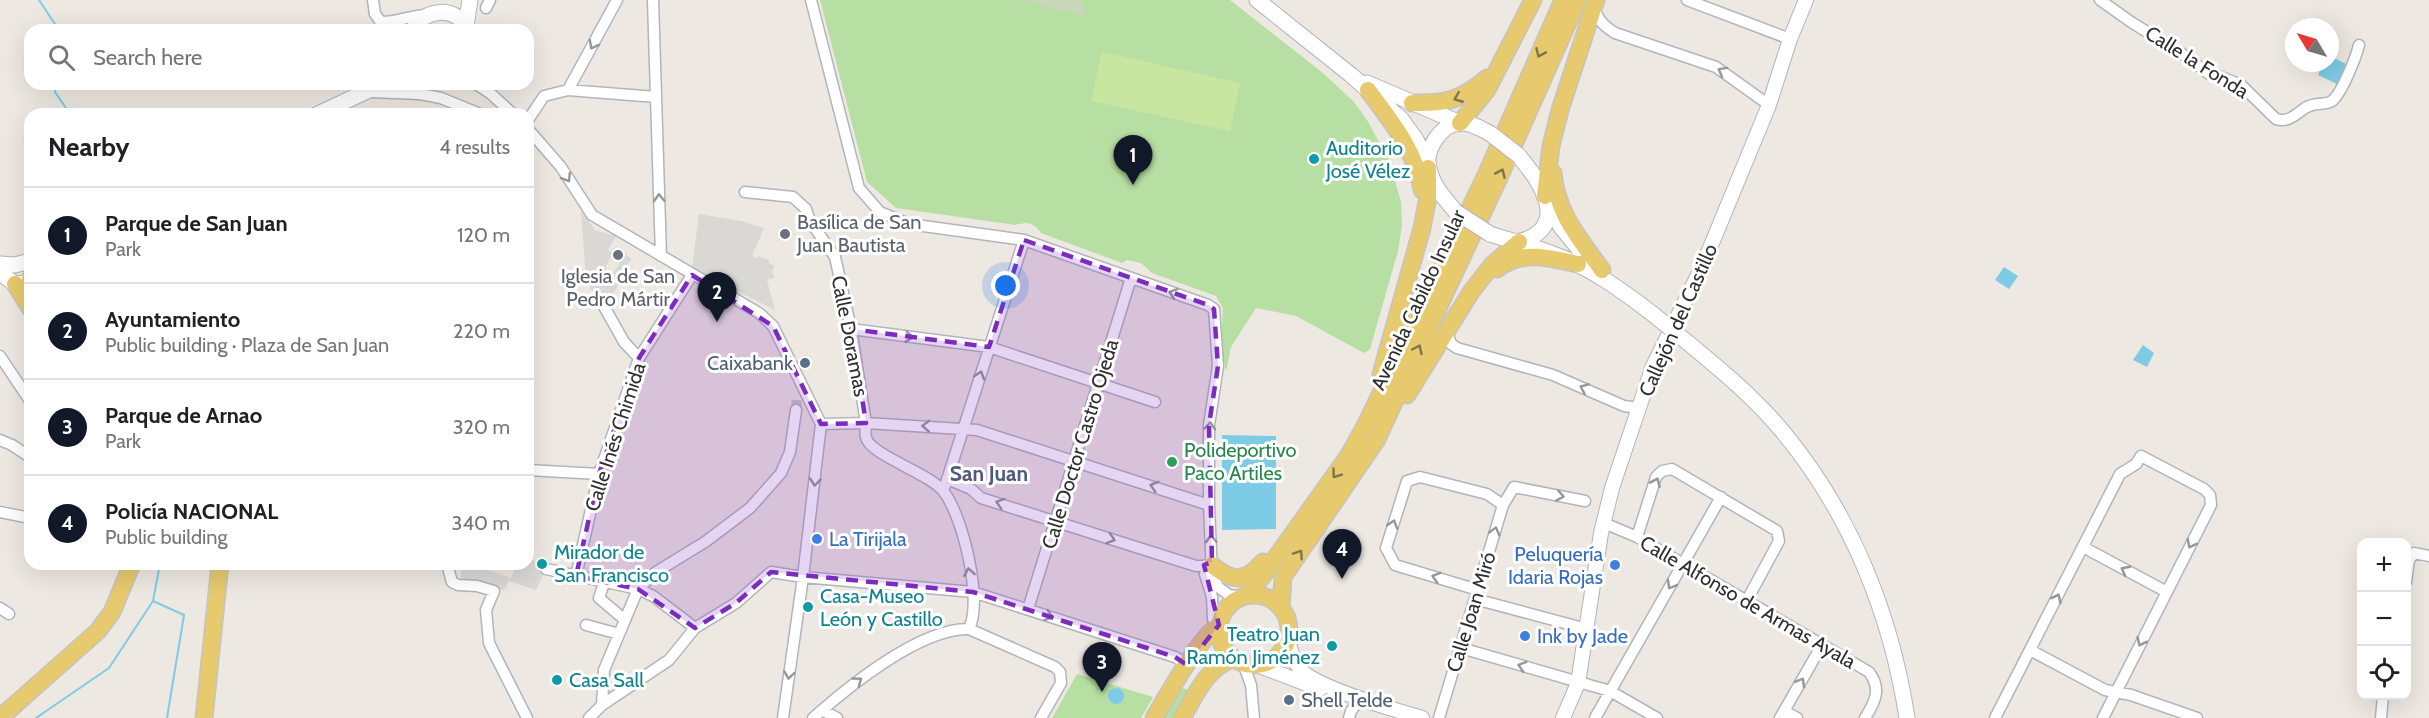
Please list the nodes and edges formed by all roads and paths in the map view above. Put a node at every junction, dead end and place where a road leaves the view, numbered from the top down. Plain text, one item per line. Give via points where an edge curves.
1 (373, 0) edge
2 (440, 0) edge
3 (470, 0) edge
4 (617, 0) edge
5 (653, 0) edge
6 (811, 0) edge
7 (1257, 0) edge
8 (1533, 0) edge
9 (1563, 0) edge
10 (1687, 0) edge
11 (1806, 0) edge
12 (2100, 0) edge
13 (1590, 1) edge
14 (428, 15) junction
15 (382, 24) edge
16 (388, 24) edge
17 (419, 24) edge
18 (464, 24) edge
19 (467, 24) edge
20 (1790, 39) junction
21 (2359, 45) dead end
22 (1495, 71) junction
23 (1351, 75) junction
24 (362, 90) edge
25 (385, 90) edge
26 (488, 90) edge
27 (568, 90) junction
28 (1368, 90) junction
29 (656, 97) junction
30 (1412, 104) junction
31 (1769, 105) junction
32 (330, 108) edge
33 (465, 108) edge
34 (507, 108) edge
35 (534, 111) edge
36 (1460, 123) junction
37 (534, 135) edge
38 (534, 138) edge
39 (540, 141) junction
40 (1551, 146) junction
41 (1428, 166) junction
42 (745, 192) dead end
43 (1546, 198) junction
44 (1425, 215) junction
45 (1024, 240) junction
46 (1519, 242) junction
47 (661, 256) junction
48 (1578, 264) junction
49 (1602, 270) junction
50 (18, 272) edge
51 (691, 274) junction
52 (1131, 278) junction
53 (1479, 282) junction
54 (24, 290) edge
55 (1627, 294) junction
56 (602, 301) dead end
57 (851, 329) junction
58 (1447, 332) junction
59 (989, 347) junction
60 (0, 356) edge
61 (639, 358) junction
62 (1099, 384) junction
63 (24, 392) edge
64 (1155, 402) dead end
65 (1639, 408) junction
66 (796, 410) tunnel mouth
67 (866, 423) junction
68 (821, 424) junction
69 (1366, 424) junction
70 (964, 429) junction
71 (0, 440) edge
72 (1376, 441) junction
73 (24, 453) edge
74 (1075, 462) junction
75 (534, 471) edge
76 (599, 474) junction
77 (947, 479) junction
78 (944, 491) junction
79 (1721, 497) junction
80 (1585, 501) dead end
81 (1209, 505) junction
82 (1503, 505) junction
83 (0, 512) edge
84 (24, 517) edge
85 (1055, 521) junction
86 (1604, 523) junction
87 (1294, 532) junction
88 (1637, 537) junction
89 (2083, 547) junction
90 (2429, 556) edge
91 (2411, 557) edge
92 (1206, 564) junction
93 (1682, 565) junction
94 (546, 569) dead end
95 (130, 570) edge
96 (219, 570) edge
97 (449, 570) edge
98 (576, 576) junction
99 (803, 577) junction
100 (604, 583) junction
101 (638, 589) junction
102 (2167, 591) junction
103 (973, 592) junction
104 (1477, 594) junction
105 (1244, 596) junction
106 (1746, 602) junction
107 (1281, 607) junction
108 (1028, 609) junction
109 (625, 620) junction
110 (1219, 624) junction
111 (586, 625) dead end
112 (695, 628) junction
113 (969, 629) junction
114 (1587, 629) junction
115 (619, 634) junction
116 (1288, 638) junction
117 (1822, 645) junction
118 (1461, 648) junction
119 (2030, 650) junction
120 (1244, 662) junction
121 (1187, 665) junction
122 (1578, 682) junction
123 (1610, 691) junction
124 (2115, 693) junction
125 (1356, 697) junction
126 (2383, 700) edge
127 (602, 705) junction
128 (822, 710) junction
129 (1782, 714) edge
130 (0, 718) edge
131 (204, 718) edge
132 (527, 718) edge
133 (589, 718) edge
134 (783, 718) edge
135 (813, 718) edge
136 (837, 718) edge
137 (1041, 718) edge
138 (1154, 718) edge
139 (1182, 718) edge
140 (1254, 718) edge
141 (1349, 718) edge
142 (1422, 718) edge
143 (1439, 718) edge
144 (1563, 718) edge
145 (1595, 718) edge
146 (1657, 718) edge
147 (1797, 718) edge
148 (1865, 718) edge
149 (1907, 718) edge
150 (1995, 718) edge
151 (2103, 718) edge
152 (2197, 718) edge
153 (2381, 718) edge

1 - 15 street via 375,14
2 - 14 main road
3 - 19 main road
4 -> 27 street
5 - 29 street
6 - 45 street via 853,169 867,200 880,212 909,224
7 - 23 main road
8 - 22 main road
9 -> 69 main road, Avenida Cabildo Insular via 1486,175
10 - 20 street
11 - 20 street, Callejón del Castillo
12 - 21 street, Calle la Fonda via 2209,74 2241,85 2276,119 2283,121 2314,103 2331,102
31 -> 13 street via 1716,67 1615,33 1605,27
13 - 40 main road
72 -> 13 main road, Avenida Cabildo Insular via 1498,180
14 - 16 street
14 - 17 main road
14 - 18 main road via 445,12
20 - 31 street, Callejón del Castillo
22 -> 30 main road via 1469,93 1452,101
22 - 36 main road via 1486,90
23 - 28 main road
23 - 30 main road
24 - 32 main road
25 - 33 street via 441,98
26 - 34 street
27 - 29 street
27 - 35 street via 544,96
28 - 41 main road via 1401,119 1416,138
28 - 44 main road via 1409,151 1420,176
47 -> 29 street
30 - 36 main road
31 - 65 street, Callejón del Castillo via 1703,265 1653,366
36 - 41 main road via 1439,135
36 - 43 main road, bridge via 1491,134 1518,155 1536,176
37 - 39 street
38 - 39 street
39 -> 47 street via 592,215
40 - 43 main road
40 - 49 main road via 1554,184 1567,222
41 - 44 main road
41 - 46 main road, bridge via 1437,188 1456,212 1490,234
42 - 57 street, Calle Doramas via 793,197 806,209 835,257
43 - 46 main road via 1548,215 1544,228 1537,236
43 - 49 main road via 1561,227
44 - 69 main road
45 - 52 street
45 - 59 street
46 - 48 main road
46 - 53 main road
47 - 51 street
48 - 53 main road via 1530,256 1503,264
48 - 55 main road
49 - 55 main road
50 - 54 main road
51 - 61 street, Calle Inés Chimida
51 - 68 street via 759,313 773,326 800,391
52 - 62 street, Calle Doctor Castro Ojeda
81 -> 52 street via 1209,426 1218,366 1214,309
53 - 58 main road
55 - 149 main road, bridge via 1757,404 1784,433 1823,487 1869,574 1887,627
56 - 61 street via 624,342
57 -> 59 street
57 - 67 street, Calle Doramas
65 -> 58 street via 1624,406 1553,375 1457,348
58 - 72 main road
59 - 62 street
70 -> 59 street
60 - 63 street
61 - 76 street, Calle Inés Chimida
62 - 64 street
62 - 74 street, Calle Doctor Castro Ojeda
65 - 86 street, Callejón del Castillo
66 - 101 street via 790,452 781,473 750,508 656,572
67 - 68 street
70 -> 67 street
67 - 78 street, Calle Doramas via 866,438 871,446
68 -> 99 street
69 -> 87 main road, Avenida Cabildo Insular via 1349,455
70 - 74 street
70 - 77 street
71 - 73 street
107 -> 72 main road, Avenida Cabildo Insular via 1283,577
81 -> 74 street
74 - 85 street, Calle Doctor Castro Ojeda
75 - 76 street
76 - 98 street, Calle Inés Chimida
77 - 78 street
85 -> 77 street via 981,498
103 -> 78 street via 963,535
88 -> 79 street via 1656,477 1662,471 1672,469
79 - 93 street
79 - 106 street via 1777,531 1779,541
82 -> 80 street via 1514,487
92 -> 81 street
104 -> 82 street, Calle Joan Miró
104 -> 82 street via 1395,565 1386,548 1407,481 1420,477 1487,494
83 - 84 street
85 -> 92 street
85 - 108 street, Calle Doctor Castro Ojeda
86 - 88 street, Calle Alfonso de Armas Ayala
86 - 114 street, Callejón del Castillo
87 - 92 main road via 1242,579
87 - 105 main road, Avenida Cabildo Insular
88 - 93 street, Calle Alfonso de Armas Ayala
102 -> 89 street
89 -> 102 street via 2120,474 2141,456 2210,495 2211,505
119 -> 89 street
90 - 91 street via 2414,553
92 - 105 street via 1218,587 1229,595
92 - 110 street via 1214,619
93 - 106 street, Calle Alfonso de Armas Ayala
93 -> 123 street
94 - 98 street
95 - 130 main road via 112,612 98,631
96 - 131 main road
97 - 132 street via 452,582 458,585 477,585 494,591 486,610 489,643
98 - 100 street
99 - 103 street
99 - 112 street via 771,572 736,603
99 -> 134 street
100 - 101 street
100 - 109 street via 599,598
101 - 109 street
101 - 112 street
102 -> 124 street
103 - 108 street
103 - 113 street
104 - 114 street
104 - 118 street, Calle Joan Miró
105 - 107 main road via 1265,596
105 - 110 main road via 1228,606
106 - 117 street, Calle Alfonso de Armas Ayala
107 - 116 main road via 1289,627
108 -> 121 street via 1175,657
109 - 115 street
110 - 120 main road via 1221,644
110 - 121 main road
111 - 115 street
112 - 127 street via 669,660
128 -> 113 street via 883,662 948,632
113 - 137 street via 1060,672 1061,683
114 - 122 street, Callejón del Castillo
115 - 127 street via 604,670
116 - 120 main road via 1277,657
116 - 125 street via 1300,670
129 -> 117 street
117 - 148 street, Calle Alfonso de Armas Ayala via 1869,672 1876,681 1877,695
122 -> 118 street
118 - 143 street, Calle Joan Miró
119 - 124 street
119 - 150 street
120 - 125 street via 1322,690
120 - 139 main road via 1225,661 1210,673
120 - 140 street
121 - 138 main road
122 - 123 street
122 - 144 street, Callejón del Castillo
123 - 145 street
123 - 146 street
124 - 151 street
124 - 152 street
125 - 141 street
125 - 142 street
126 - 153 street
127 - 133 street
128 - 135 street
128 - 136 street
129 - 147 street

